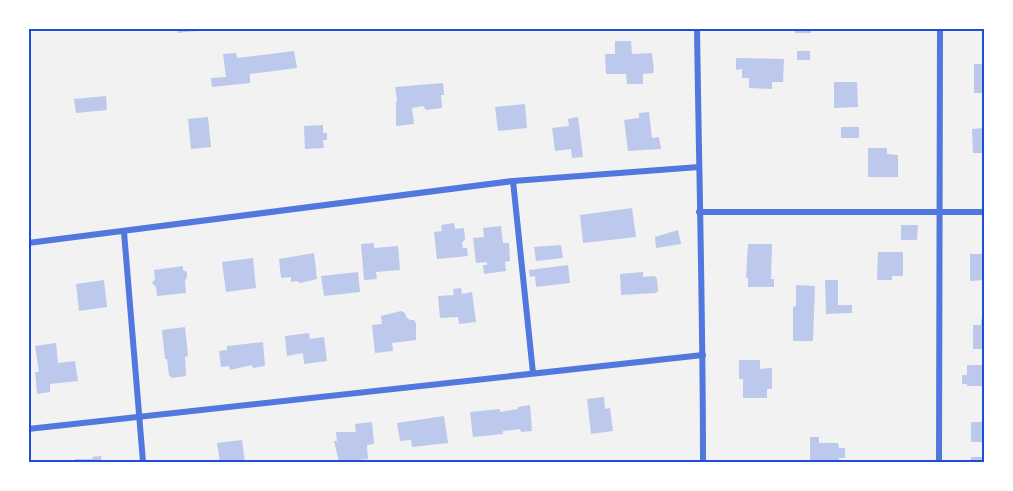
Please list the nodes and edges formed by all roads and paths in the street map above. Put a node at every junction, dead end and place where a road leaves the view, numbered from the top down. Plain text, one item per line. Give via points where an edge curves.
1 (697, 28) edge
2 (939, 28) edge
3 (699, 167) junction
4 (513, 181) junction
5 (699, 212) junction
6 (938, 212) junction
7 (984, 212) edge
8 (124, 232) junction
9 (28, 243) edge
10 (703, 355) junction
11 (533, 373) junction
12 (138, 417) junction
13 (28, 429) edge
14 (143, 462) edge
15 (703, 462) edge
16 (939, 462) edge

1 - 3 street
2 - 6 street
3 - 4 street
3 - 5 street
4 - 8 street
4 - 11 street
5 - 6 street
5 - 10 street
6 - 7 street
6 - 16 street
8 - 9 street
8 - 12 street
10 - 11 street
10 - 15 street
11 - 12 street
12 - 13 street
12 - 14 street

